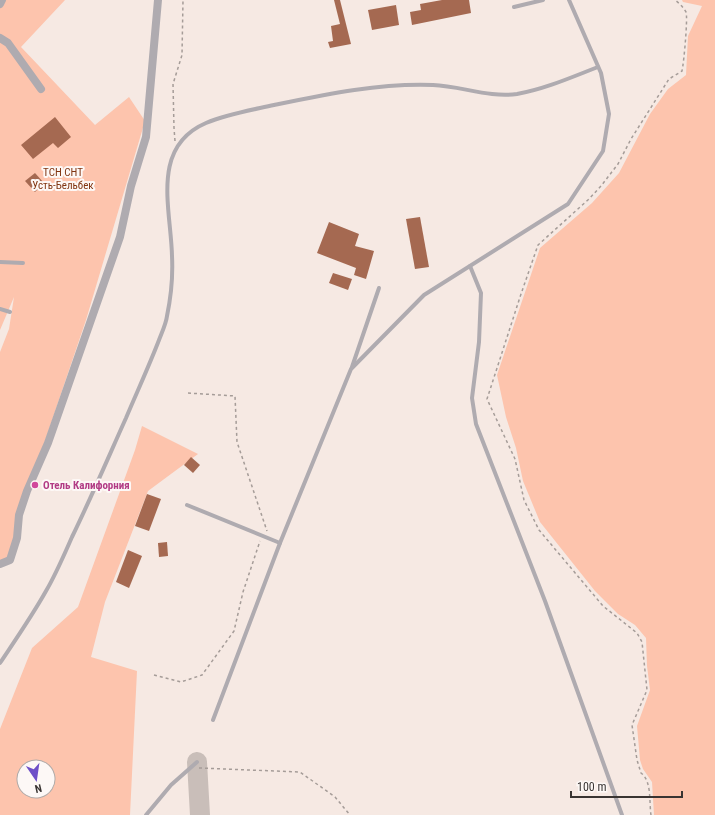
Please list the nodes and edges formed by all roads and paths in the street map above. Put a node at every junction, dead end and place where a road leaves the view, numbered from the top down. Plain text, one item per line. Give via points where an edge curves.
1 (2, 0) edge
2 (158, 0) edge
3 (183, 0) edge
4 (543, 0) edge
5 (570, 0) edge
6 (675, 0) edge
7 (0, 4) edge
8 (514, 7) dead end
9 (0, 38) edge
10 (598, 67) junction
11 (41, 89) dead end
12 (176, 146) junction
13 (0, 262) edge
14 (23, 263) dead end
15 (470, 266) junction
16 (379, 288) dead end
17 (0, 309) edge
18 (10, 312) dead end
19 (351, 369) junction
20 (188, 393) dead end
21 (187, 505) dead end
22 (262, 535) junction
23 (269, 538) junction
24 (280, 543) junction
25 (0, 564) edge
26 (0, 663) edge
27 (154, 675) dead end
28 (213, 720) dead end
29 (197, 762) dead end
30 (197, 768) dead end
31 (146, 815) edge
32 (350, 815) edge
33 (622, 815) edge
34 (651, 815) edge

1 - 7 street
2 - 25 street via 146,137 131,186 120,237 48,443 19,514 17,538 10,560
3 - 12 path via 182,55 173,84
4 - 8 lane
5 - 10 lane
6 - 34 path via 686,13 682,71 669,80 618,164 601,186 538,245 487,399 515,459 524,500 539,530 603,606 637,633 642,642 647,690 632,726 637,760 641,773 649,783
9 - 11 street via 8,43
10 - 12 lane via 516,94 505,95 435,85 364,88 331,93 228,115 192,130
10 - 15 lane via 609,114 603,151 568,204
12 - 26 lane via 167,177 172,280 167,318 99,480 47,590
13 - 14 lane
15 - 19 lane via 424,295
15 - 33 lane via 481,293 479,342 472,398 476,424 545,601
16 - 19 lane
17 - 18 lane
19 - 24 lane
20 - 23 path via 235,396 237,442
21 - 22 lane
22 - 23 lane
22 - 27 path via 243,592 234,631 202,675 181,682
23 - 24 lane
24 - 28 lane
29 - 31 lane via 171,785
30 - 32 path via 300,772 335,797

